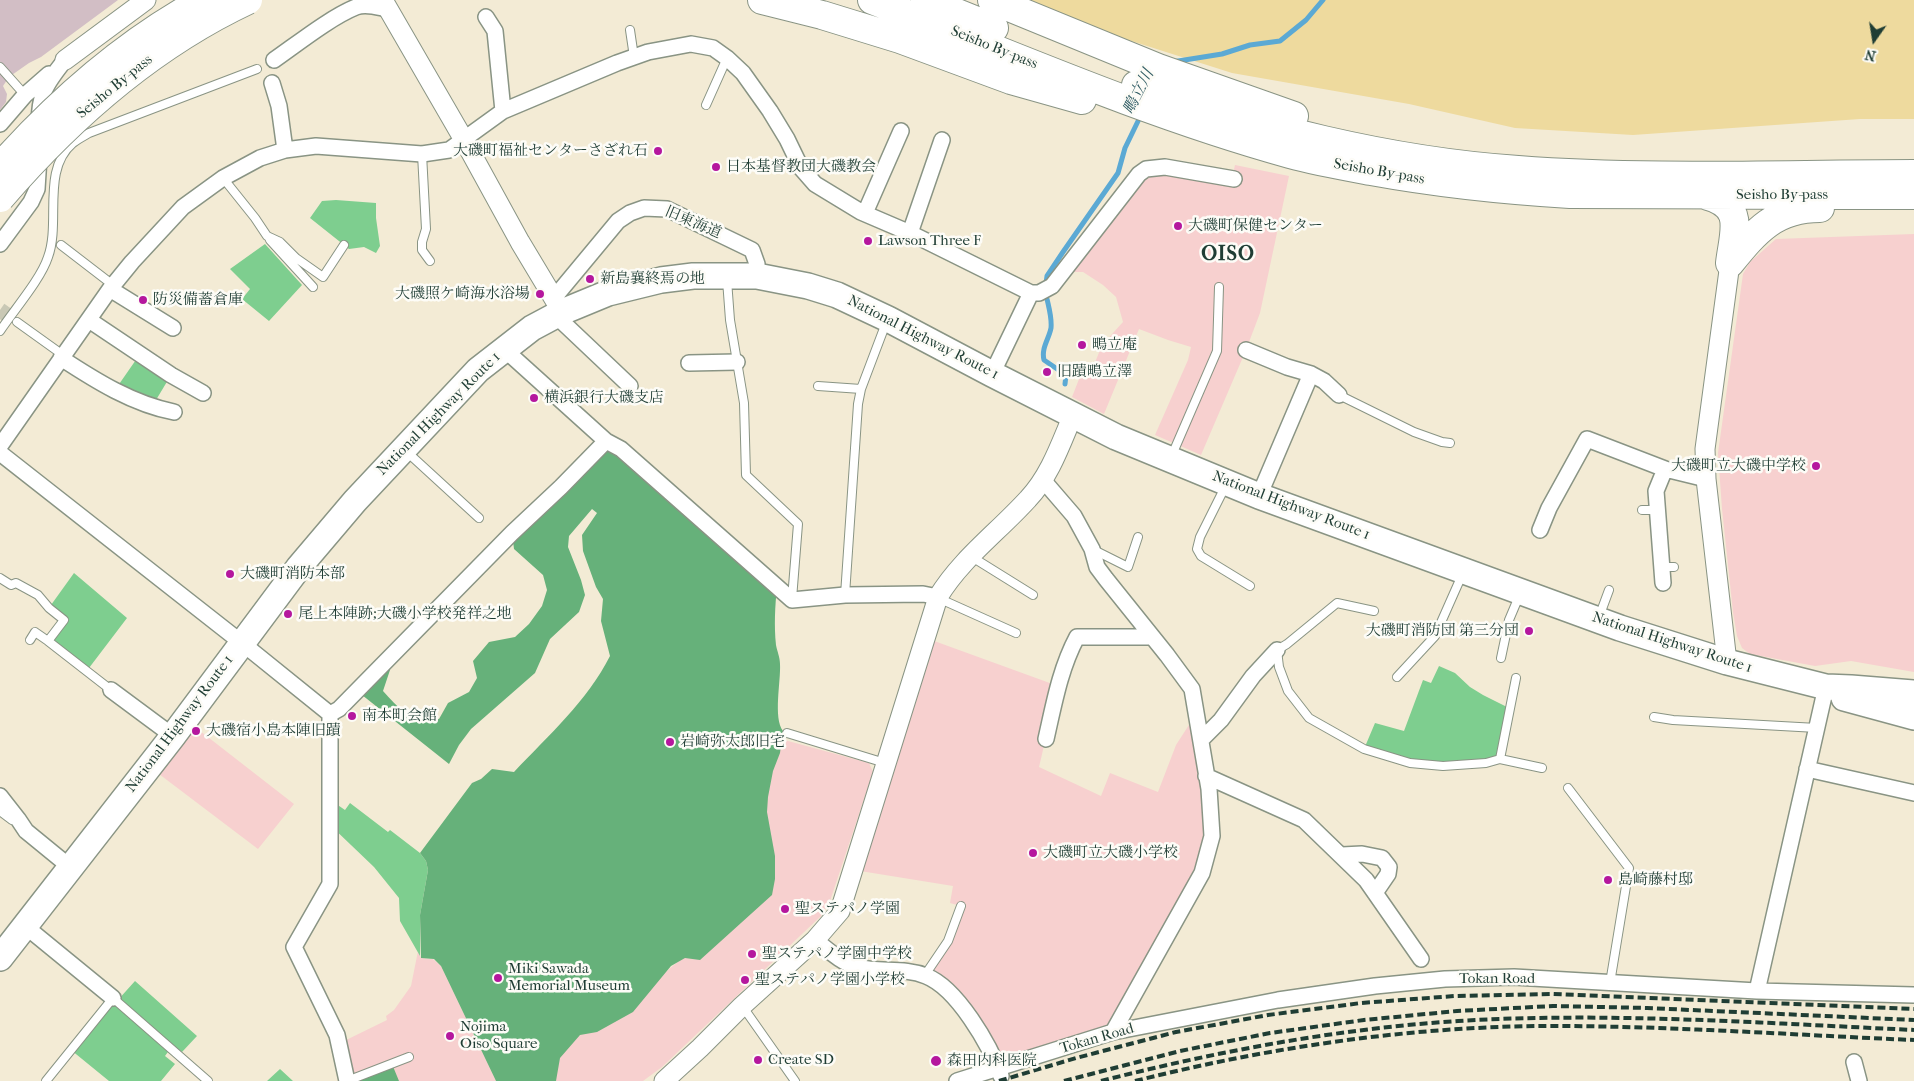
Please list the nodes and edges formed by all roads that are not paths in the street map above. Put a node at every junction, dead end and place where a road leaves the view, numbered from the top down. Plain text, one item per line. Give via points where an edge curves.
1 (146, 0) edge
2 (204, 0) edge
3 (248, 0) edge
4 (762, 0) edge
5 (872, 0) edge
6 (925, 0) edge
7 (992, 0) edge
8 (385, 5) edge
9 (486, 17) dead end
10 (630, 30) dead end
11 (634, 57) junction
12 (727, 58) junction
13 (65, 60) junction
14 (274, 60) dead end
15 (0, 67) edge
16 (257, 69) dead end
17 (272, 83) dead end
18 (25, 95) junction
19 (706, 105) dead end
20 (39, 110) junction
21 (503, 111) junction
22 (1170, 117) junction
23 (1245, 120) junction
24 (0, 124) edge
25 (901, 131) dead end
26 (464, 140) junction
27 (942, 140) dead end
28 (285, 150) junction
29 (422, 154) junction
30 (0, 168) edge
31 (1914, 174) edge
32 (223, 178) junction
33 (1234, 179) dead end
34 (1914, 194) edge
35 (1704, 195) junction
36 (0, 198) edge
37 (1914, 207) edge
38 (865, 213) junction
39 (910, 232) junction
40 (267, 236) junction
41 (0, 244) edge
42 (61, 245) dead end
43 (344, 245) dead end
44 (430, 261) dead end
45 (1730, 264) junction
46 (726, 276) junction
47 (757, 276) junction
48 (112, 287) junction
49 (313, 287) dead end
50 (1219, 287) dead end
51 (1031, 293) junction
52 (557, 308) junction
53 (888, 319) junction
54 (88, 320) junction
55 (17, 322) tunnel mouth
56 (173, 328) dead end
57 (0, 330) edge
58 (504, 348) junction
59 (1246, 350) dead end
60 (62, 357) junction
61 (737, 362) junction
62 (689, 363) dead end
63 (992, 374) junction
64 (1311, 374) junction
65 (630, 386) dead end
66 (818, 386) dead end
67 (861, 389) junction
68 (203, 393) dead end
69 (1338, 395) joint
70 (174, 412) dead end
71 (1073, 415) junction
72 (606, 440) junction
73 (1450, 443) dead end
74 (0, 446) edge
75 (403, 448) junction
76 (0, 453) edge
77 (1170, 459) junction
78 (1665, 469) junction
79 (1706, 479) junction
80 (1043, 480) junction
81 (1228, 483) junction
82 (1260, 496) junction
83 (1642, 510) dead end
84 (1658, 510) junction
85 (479, 518) dead end
86 (1540, 530) dead end
87 (1138, 537) dead end
88 (1092, 549) junction
89 (970, 556) junction
90 (1463, 570) junction
91 (0, 578) edge
92 (1663, 583) dead end
93 (1250, 586) dead end
94 (1609, 590) dead end
95 (1520, 592) junction
96 (1033, 594) dead end
97 (845, 595) junction
98 (938, 597) junction
99 (792, 600) junction
100 (1374, 611) dead end
101 (1598, 620) junction
102 (1016, 633) dead end
103 (1152, 636) junction
104 (30, 640) dead end
105 (48, 641) junction
106 (242, 642) junction
107 (1276, 650) junction
108 (1501, 658) dead end
109 (1727, 662) junction
110 (1397, 677) dead end
111 (1516, 678) dead end
112 (111, 690) joint
113 (1914, 694) edge
114 (1824, 698) junction
115 (330, 714) junction
116 (1196, 714) junction
117 (1654, 717) dead end
118 (1914, 717) edge
119 (1221, 720) junction
120 (1817, 728) junction
121 (787, 733) dead end
122 (173, 736) junction
123 (1046, 739) dead end
124 (1202, 739) junction
125 (1500, 758) junction
126 (887, 763) junction
127 (1542, 768) dead end
128 (1808, 770) junction
129 (1206, 776) junction
130 (1568, 788) dead end
131 (1914, 793) edge
132 (0, 796) edge
133 (0, 811) edge
134 (26, 831) junction
135 (1342, 856) junction
136 (70, 867) junction
137 (1375, 893) junction
138 (961, 906) dead end
139 (25, 926) junction
140 (815, 940) junction
141 (0, 958) edge
142 (1421, 959) dead end
143 (925, 975) junction
144 (1610, 983) junction
145 (1757, 991) junction
146 (1914, 995) edge
147 (113, 998) junction
148 (742, 1006) junction
149 (1113, 1032) junction
150 (409, 1057) dead end
151 (1854, 1062) dead end
152 (999, 1072) junction
153 (46, 1081) edge
154 (208, 1081) edge
155 (347, 1081) edge
156 (664, 1081) edge
157 (795, 1081) edge
158 (957, 1081) edge
159 (1859, 1081) edge

1 - 13 street
2 - 30 highway, Seisho By-pass, bridge via 134,44 94,75 49,116
3 - 36 highway, Seisho By-pass, bridge via 173,42 108,91 68,125
4 - 22 highway via 822,15 1091,103
5 - 22 highway, Seisho By-pass
6 - 23 highway, Seisho By-pass via 1129,82
7 - 23 highway via 1158,68
8 - 14 street via 357,7
8 - 26 street
9 - 21 street via 495,31
10 - 11 lane
11 - 12 street via 691,44 713,48
11 - 21 street
12 - 19 lane
12 - 38 street via 743,73 770,111 801,168 815,184
13 - 18 street
13 - 20 street via 47,85
15 - 18 lane
16 - 57 lane via 89,133 72,144 61,158 56,172 53,237 47,262
17 - 28 street via 280,106
18 - 20 street
18 - 24 street
20 - 41 street via 37,189
21 - 26 street
22 - 23 highway, Seisho By-pass
23 - 31 highway, Seisho By-pass via 1328,125 1433,146 1518,157 1731,174
23 - 35 highway, Seisho By-pass via 1291,154 1423,180 1570,194
25 - 38 street
26 - 29 street via 448,150
26 - 52 street
27 - 39 street via 941,159
28 - 29 street via 328,146
28 - 32 street via 260,158
29 - 44 lane via 426,229 422,250
32 - 40 lane
32 - 48 street via 184,207
33 - 51 street via 1165,167 1146,169 1052,286 1039,293
34 - 35 highway, Seisho By-pass
35 - 45 highway via 1724,202 1734,217
37 - 45 highway via 1807,208 1787,213 1757,232
38 - 39 street
39 - 51 street
40 - 43 lane via 280,242 296,258 323,276
40 - 49 lane
42 - 48 lane
45 - 79 street via 1705,448
46 - 47 highway, National Highway Route 1
46 - 52 highway, National Highway Route 1 via 660,280
46 - 61 lane
47 - 52 street, 旧東海道 via 752,250 667,209 644,208 618,221
47 - 53 highway, National Highway Route 1 via 837,295
48 - 54 street
48 - 56 street
50 - 77 lane via 1217,351
51 - 63 street
52 - 58 highway, National Highway Route 1
52 - 65 street
53 - 63 highway, National Highway Route 1
53 - 67 lane
54 - 60 street
54 - 68 street
55 - 60 lane
58 - 72 street
58 - 75 highway, National Highway Route 1 via 478,370
59 - 64 street
60 - 70 street via 94,380 131,398
60 - 74 street
61 - 62 street
61 - 99 lane via 744,403 746,475 798,524
63 - 71 highway, National Highway Route 1
64 - 69 street
64 - 82 street
66 - 67 lane
67 - 97 lane
69 - 73 lane via 1414,432
71 - 77 highway, National Highway Route 1
71 - 80 street
72 - 99 street via 621,449
72 - 115 street
75 - 85 lane
75 - 106 highway, National Highway Route 1 via 355,501
76 - 106 street
77 - 81 highway, National Highway Route 1
78 - 79 street
78 - 84 street via 1656,491
78 - 86 street via 1588,439
79 - 109 street
80 - 88 street via 1074,516
80 - 89 street via 1029,499
81 - 82 highway, National Highway Route 1
81 - 93 lane via 1197,549 1201,556
82 - 90 highway, National Highway Route 1
83 - 84 lane
84 - 92 street via 1668,567
87 - 88 lane via 1128,567
88 - 103 street via 1097,567
89 - 96 lane
89 - 98 street
90 - 95 highway, National Highway Route 1
90 - 110 lane via 1435,636
91 - 105 lane via 38,595 64,620
94 - 101 lane
95 - 101 highway, National Highway Route 1
95 - 108 lane via 1509,620
97 - 98 street via 923,594
97 - 99 street
98 - 102 lane
98 - 126 street
100 - 107 lane via 1337,603
101 - 109 highway, National Highway Route 1
103 - 116 street via 1192,689
103 - 123 street via 1077,637 1058,686
104 - 105 lane via 35,632
105 - 112 lane
106 - 115 street
106 - 122 highway, National Highway Route 1
107 - 119 street
107 - 125 lane via 1288,691 1309,718 1364,750 1410,763 1443,766 1486,763
109 - 114 highway, National Highway Route 1
111 - 125 lane
112 - 122 street
113 - 114 highway, National Highway Route 1 via 1851,688
114 - 118 highway, National Highway Route 1 via 1853,701
114 - 120 street
115 - 155 street via 330,884 294,947 337,1036
116 - 119 street
116 - 124 street
117 - 120 lane
119 - 124 street
120 - 128 street
121 - 126 lane
122 - 136 highway, National Highway Route 1
124 - 129 street
125 - 127 lane
126 - 140 street via 840,911
128 - 131 street
128 - 145 street
129 - 135 street via 1304,820
129 - 149 street via 1212,836 1202,873
130 - 144 lane via 1629,868
132 - 134 street
133 - 134 lane
134 - 136 street
135 - 137 street
135 - 137 street via 1362,854 1382,858 1389,867 1388,874
136 - 139 highway, National Highway Route 1
137 - 142 street
138 - 143 lane via 948,941
139 - 141 highway, National Highway Route 1
139 - 147 street
140 - 143 street via 855,966
140 - 148 street
143 - 152 street via 942,984 969,1016
144 - 145 street, Tokan Road
144 - 149 street, Tokan Road via 1514,977 1445,979 1278,1000
145 - 146 street, Tokan Road
147 - 153 lane
147 - 154 lane
148 - 156 street
148 - 157 lane
149 - 152 street, Tokan Road
150 - 155 lane
151 - 159 street
152 - 158 street, Tokan Road

